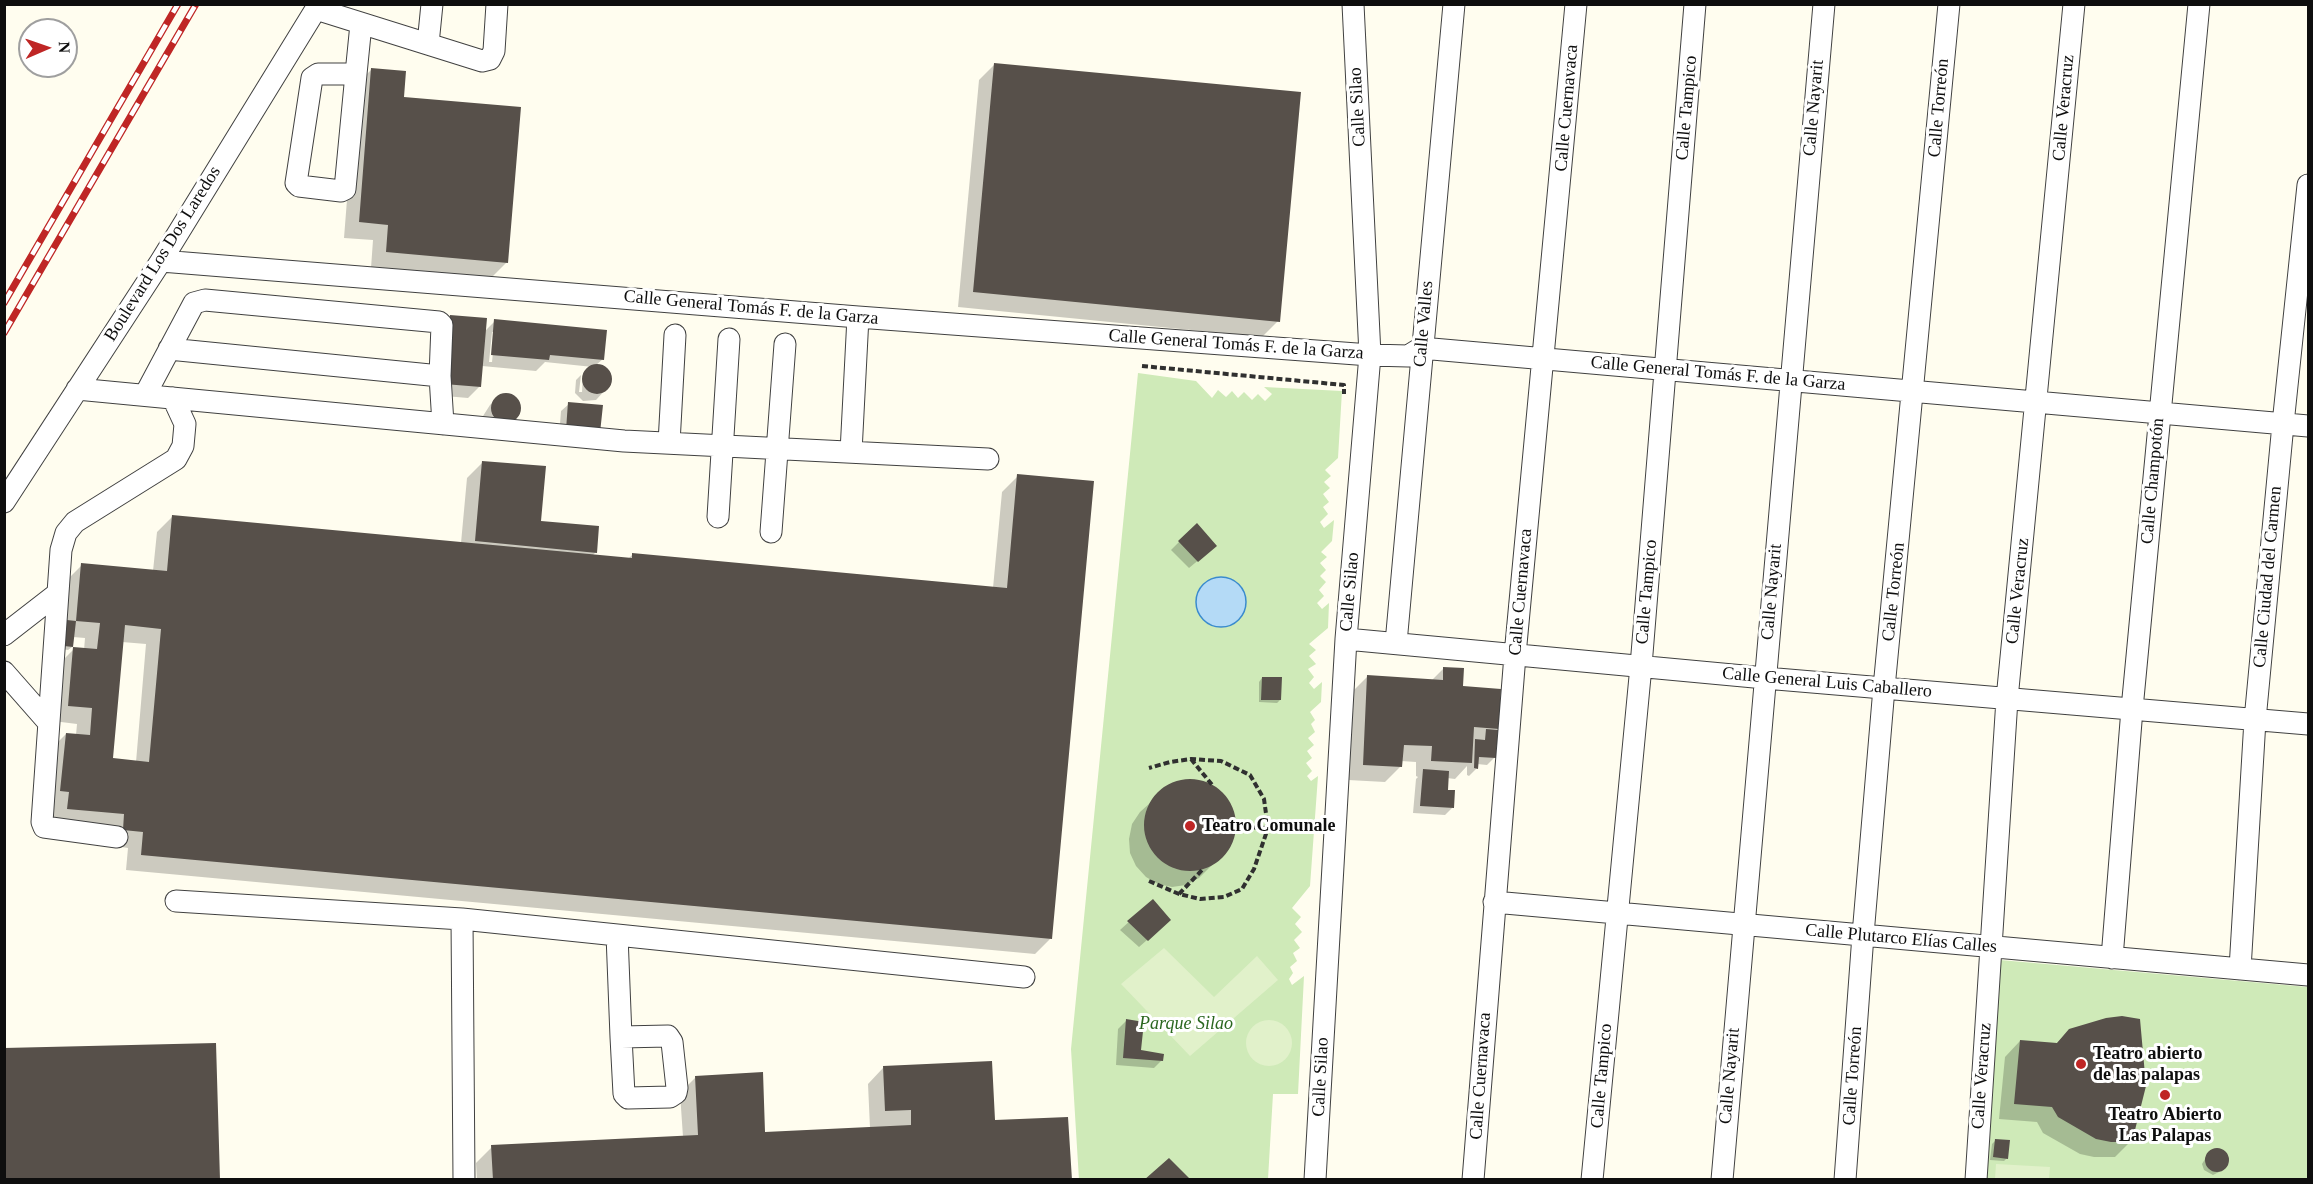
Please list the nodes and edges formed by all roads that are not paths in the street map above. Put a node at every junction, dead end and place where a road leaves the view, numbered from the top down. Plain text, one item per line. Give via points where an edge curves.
1 (432, 4) edge
2 (496, 4) edge
3 (1353, 4) edge
4 (1454, 4) edge
5 (1576, 4) edge
6 (1695, 4) edge
7 (1824, 4) edge
8 (1949, 4) edge
9 (2074, 4) edge
10 (2199, 4) edge
11 (318, 7) edge
12 (361, 24) junction
13 (428, 44) junction
14 (357, 74) junction
15 (2308, 185) edge
16 (160, 261) junction
17 (858, 317) junction
18 (675, 335) dead end
19 (729, 339) dead end
20 (785, 344) dead end
21 (1421, 348) junction
22 (169, 349) junction
23 (1371, 356) junction
24 (1543, 359) junction
25 (1667, 370) junction
26 (440, 376) junction
27 (1790, 381) junction
28 (77, 389) junction
29 (1913, 391) junction
30 (145, 395) junction
31 (172, 398) junction
32 (2037, 402) junction
33 (2159, 413) junction
34 (443, 424) junction
35 (2283, 424) junction
36 (2308, 426) edge
37 (669, 443) junction
38 (723, 446) junction
39 (777, 448) junction
40 (851, 452) junction
41 (988, 459) dead end
42 (4, 502) edge
43 (718, 516) dead end
44 (771, 532) dead end
45 (58, 593) junction
46 (4, 635) edge
47 (1346, 639) junction
48 (1396, 643) junction
49 (1515, 655) junction
50 (1641, 666) junction
51 (4, 672) edge
52 (1765, 678) junction
53 (1884, 688) junction
54 (2007, 699) junction
55 (2132, 709) junction
56 (2255, 720) junction
57 (48, 722) junction
58 (2308, 724) edge
59 (117, 837) dead end
60 (176, 901) dead end
61 (1494, 902) junction
62 (1617, 913) junction
63 (462, 920) junction
64 (1743, 924) junction
65 (616, 935) junction
66 (1863, 935) junction
67 (1991, 947) junction
68 (2112, 958) junction
69 (2240, 969) junction
70 (2308, 975) edge
71 (1024, 977) dead end
72 (621, 1037) dead end
73 (464, 1179) edge
74 (1315, 1179) edge
75 (1473, 1179) edge
76 (1592, 1179) edge
77 (1722, 1179) edge
78 (1845, 1179) edge
79 (1976, 1179) edge

1 - 13 street
2 - 13 street via 494,51 490,59 482,61
3 - 23 street, Calle Silao
4 - 21 street, Calle Valles
5 - 24 street, Calle Cuernavaca
6 - 25 street, Calle Tampico
7 - 27 street, Calle Nayarit
8 - 29 street, Calle Torreón
9 - 32 street, Calle Veracruz
10 - 33 street, Calle Champotón
11 - 12 street
11 - 16 street, Boulevard Los Dos Laredos
12 - 13 street
12 - 14 street
14 - 14 street via 345,189 299,186 296,183 312,78 318,74
15 - 35 street, Calle Ciudad del Carmen
16 - 17 street, Calle General Tomás F. de la Garza
16 - 28 street, Boulevard Los Dos Laredos
17 - 23 street, Calle General Tomás F. de la Garza
17 - 40 street
18 - 37 street
19 - 38 street
20 - 39 street
21 - 23 street, Calle General Tomás F. de la Garza via 1408,356
21 - 24 street, Calle General Tomás F. de la Garza
21 - 48 street, Calle Valles
22 - 26 street
22 - 26 street via 194,303 205,300 439,322
22 - 30 street
23 - 47 street, Calle Silao
24 - 25 street, Calle General Tomás F. de la Garza
24 - 49 street, Calle Cuernavaca
25 - 27 street, Calle General Tomás F. de la Garza
25 - 50 street, Calle Tampico
26 - 34 street
27 - 29 street, Calle General Tomás F. de la Garza
27 - 52 street, Calle Nayarit
28 - 30 street
28 - 42 street, Boulevard Los Dos Laredos
29 - 32 street, Calle General Tomás F. de la Garza
29 - 53 street, Calle Torreón
30 - 31 street
31 - 34 street
31 - 45 street via 185,424 183,446 176,459 75,522 66,533 61,550
32 - 33 street, Calle General Tomás F. de la Garza
32 - 54 street, Calle Veracruz
33 - 35 street, Calle General Tomás F. de la Garza
33 - 55 street, Calle Champotón
34 - 37 street
35 - 36 street, Calle General Tomás F. de la Garza
35 - 56 street, Calle Ciudad del Carmen
37 - 38 street
38 - 39 street
38 - 43 street
39 - 40 street
39 - 44 street
40 - 41 street
45 - 46 street
45 - 57 street
47 - 48 street, Calle General Luis Caballero
47 - 74 street, Calle Silao
48 - 49 street, Calle General Luis Caballero
49 - 50 street, Calle General Luis Caballero
49 - 61 street, Calle Cuernavaca
50 - 52 street, Calle General Luis Caballero
50 - 62 street, Calle Tampico
51 - 57 street
52 - 53 street, Calle General Luis Caballero
52 - 64 street, Calle Nayarit
53 - 54 street, Calle General Luis Caballero
53 - 66 street, Calle Torreón
54 - 55 street, Calle General Luis Caballero
54 - 67 street, Calle Veracruz
55 - 56 street, Calle General Luis Caballero
55 - 68 street, Calle Champotón
56 - 58 street, Calle General Luis Caballero
56 - 69 street, Calle Ciudad del Carmen
57 - 59 street via 44,827
60 - 63 street
61 - 62 street, Calle Plutarco Elías Calles
61 - 75 street, Calle Cuernavaca
62 - 64 street, Calle Plutarco Elías Calles
62 - 76 street, Calle Tampico
63 - 65 street
63 - 73 street
64 - 66 street, Calle Plutarco Elías Calles
64 - 77 street, Calle Nayarit
65 - 71 street
65 - 72 street
66 - 67 street, Calle Plutarco Elías Calles
66 - 78 street, Calle Torreón
67 - 68 street, Calle Plutarco Elías Calles
67 - 79 street, Calle Veracruz
68 - 69 street, Calle Plutarco Elías Calles
69 - 70 street, Calle Plutarco Elías Calles

